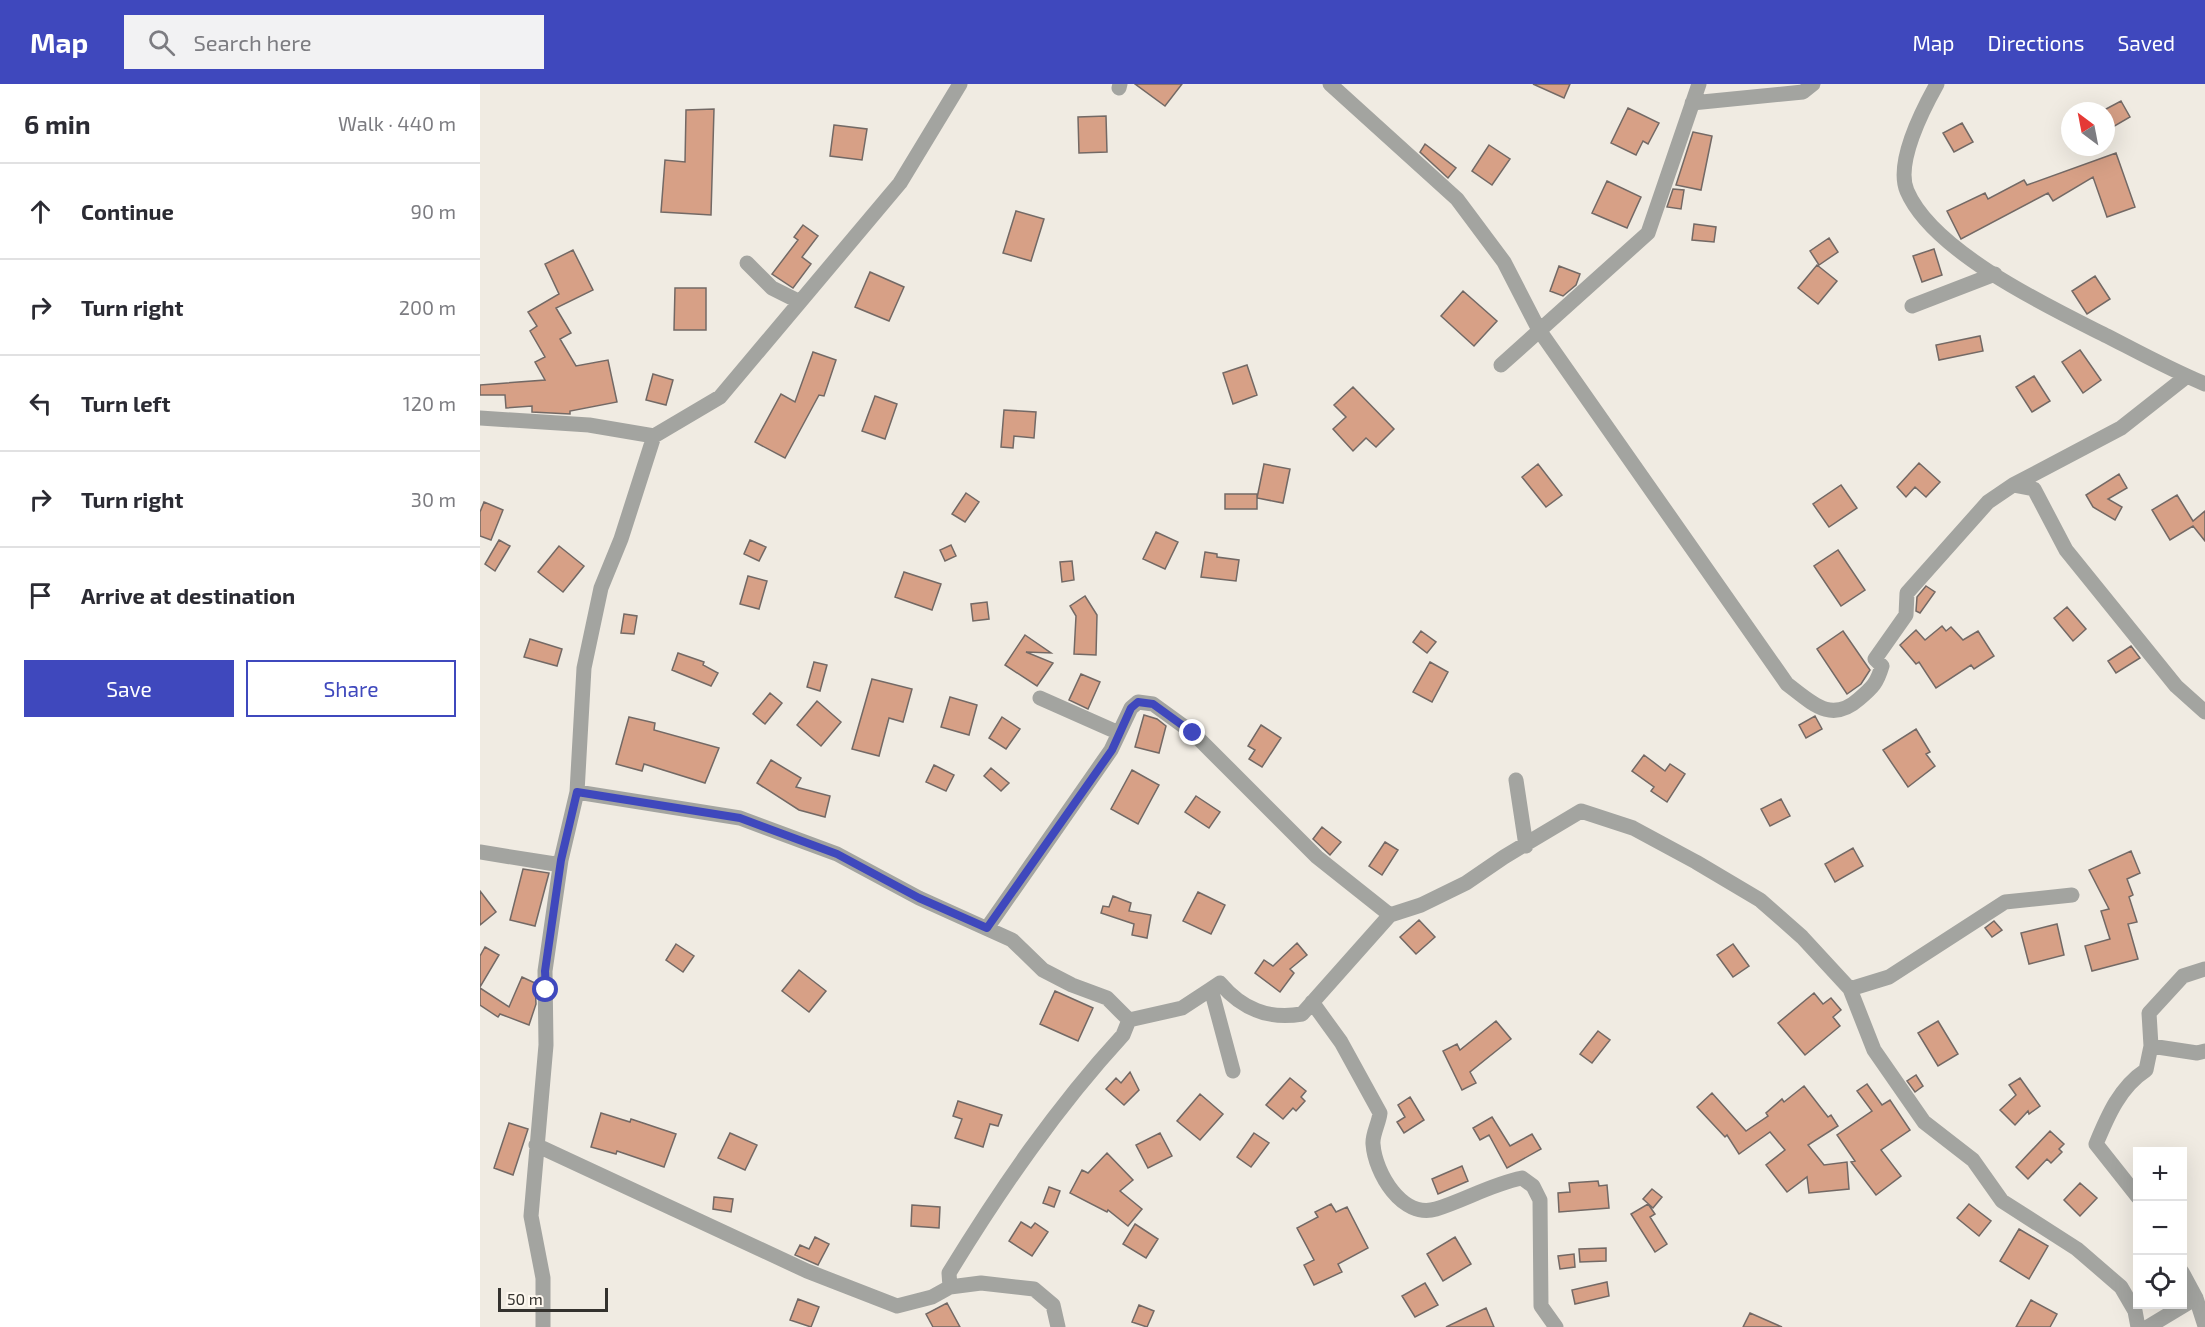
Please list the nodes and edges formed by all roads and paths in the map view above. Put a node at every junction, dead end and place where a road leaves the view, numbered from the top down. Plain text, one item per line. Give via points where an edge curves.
1 (960, 84) edge
2 (1330, 84) edge
3 (1699, 84) edge
4 (1813, 84) edge
5 (1937, 84) edge
6 (1692, 103) junction
7 (747, 263) dead end
8 (1995, 274) junction
9 (800, 302) junction
10 (1912, 306) dead end
11 (1539, 330) junction
12 (1501, 364) dead end
13 (2187, 376) junction
14 (2204, 383) edge
15 (480, 418) edge
16 (654, 436) junction
17 (2013, 485) junction
18 (1040, 698) dead end
19 (2205, 712) edge
20 (1119, 733) junction
21 (1516, 780) dead end
22 (577, 792) junction
23 (1526, 846) junction
24 (480, 852) edge
25 (561, 860) junction
26 (2072, 895) dead end
27 (1390, 915) junction
28 (987, 928) junction
29 (2205, 969) edge
30 (1211, 989) junction
31 (1850, 989) junction
32 (1312, 1002) junction
33 (1129, 1020) junction
34 (2151, 1046) junction
35 (2205, 1051) edge
36 (1233, 1071) dead end
37 (536, 1145) junction
38 (2133, 1191) edge
39 (2187, 1281) edge
40 (950, 1287) junction
41 (2196, 1298) junction
42 (2205, 1326) edge
43 (543, 1327) edge
44 (1058, 1327) edge
45 (1556, 1327) edge
46 (2138, 1327) edge
47 (2148, 1327) edge

1 - 9 street via 900,183
2 - 11 street via 1457,199 1504,262
3 - 6 street
4 - 6 street via 1803,92
5 - 8 street via 1903,165 1906,190 1928,221 1968,257
6 - 11 street via 1648,233
7 - 9 street via 772,288
8 - 10 street
8 - 13 street via 2038,302
9 - 16 street via 720,397
11 - 12 street
11 - 17 street via 1787,684 1818,708 1838,712 1877,683 1882,666 1875,658 1906,615 1907,593 1988,502
13 - 14 street
13 - 17 street via 2121,428
15 - 16 street via 578,424
16 - 22 street via 598,599 584,668
17 - 19 street via 2034,489 2066,550 2176,686
18 - 20 street
20 - 27 street via 1138,702 1162,710 1211,749 1317,857
20 - 28 street via 1112,750
21 - 23 street
22 - 25 street
22 - 28 street via 740,818 837,854 919,898
23 - 27 street via 1466,883
23 - 31 street via 1581,812 1633,828 1760,900 1824,958
24 - 25 street via 555,864
25 - 37 street via 545,971 546,1045
26 - 31 street via 2005,902 1889,978
27 - 32 street
28 - 33 street via 1012,940 1043,970 1107,998
29 - 34 street via 2183,976 2149,1013
30 - 32 street via 1220,983 1235,1000 1270,1015 1302,1014
30 - 33 street via 1182,1008
30 - 36 street
31 - 46 street via 1874,1050 1924,1122 1973,1160 2002,1201 2076,1249 2121,1287 2135,1311
32 - 45 street via 1341,1042 1380,1113 1373,1142 1379,1165 1395,1196 1412,1209 1433,1210 1500,1182 1522,1178 1533,1186 1540,1200 1541,1306
33 - 40 street via 1123,1035 1058,1112 1001,1189 949,1273
34 - 35 street
34 - 38 street via 2146,1070 2129,1081 2096,1144
37 - 40 street via 807,1271 888,1302 897,1305 932,1297
37 - 43 street via 531,1216 543,1278
39 - 41 street
40 - 44 street via 981,1283 1034,1289 1053,1305
41 - 42 street
41 - 47 street

